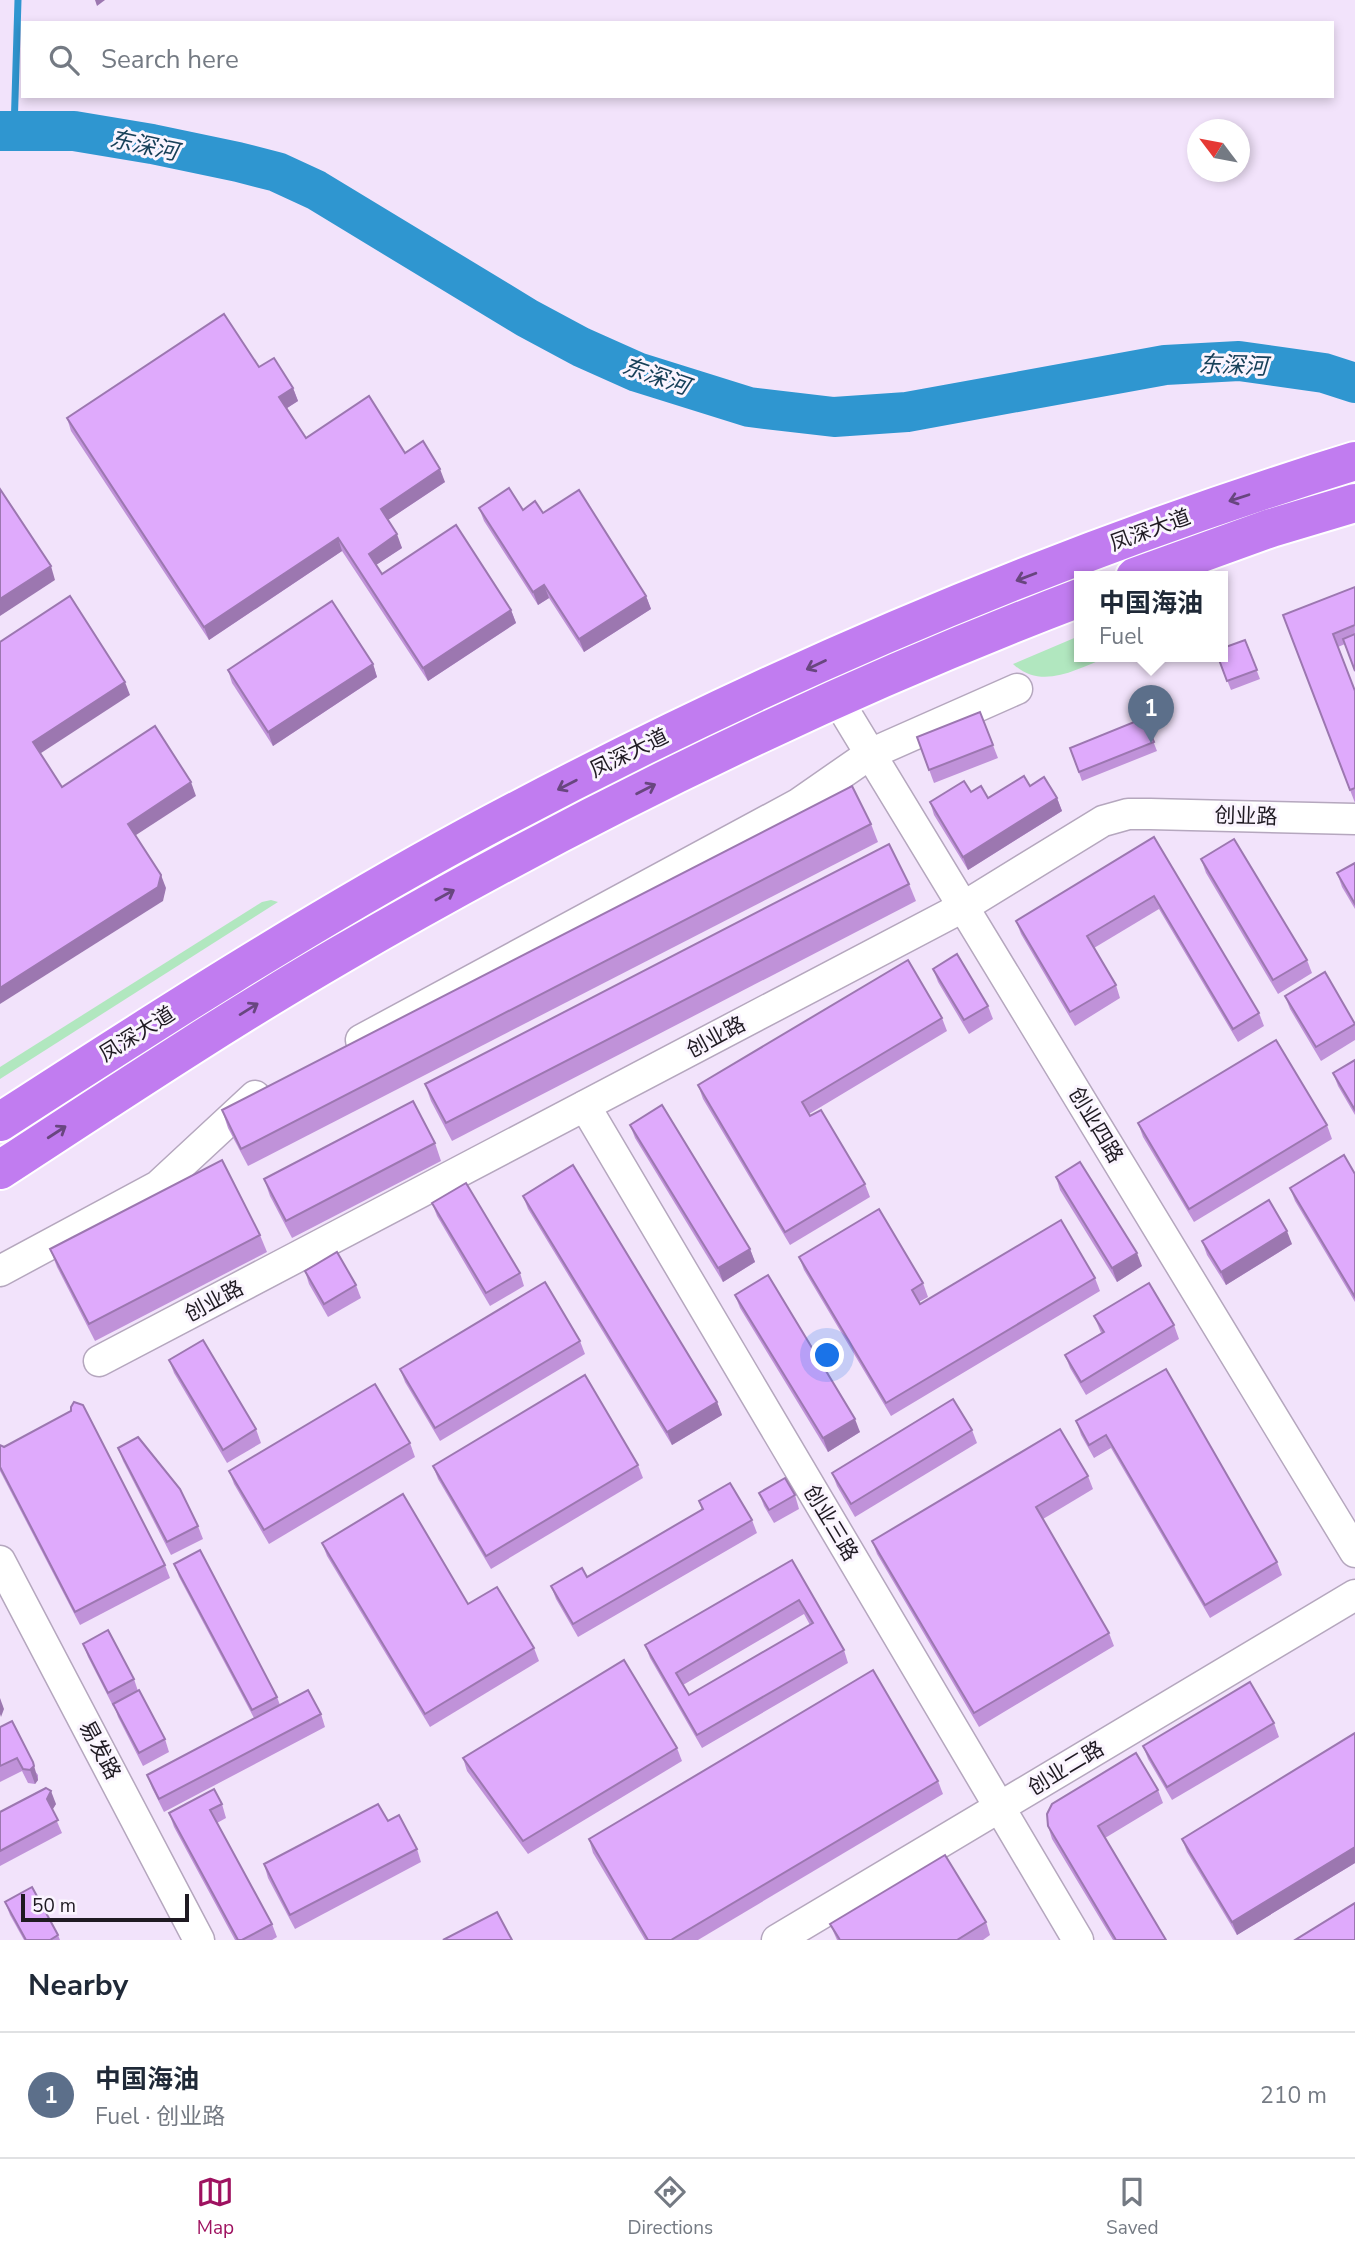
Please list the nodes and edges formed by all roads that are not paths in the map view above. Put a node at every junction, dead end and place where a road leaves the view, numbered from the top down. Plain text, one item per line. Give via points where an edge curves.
1 (1355, 461) edge
2 (1354, 504) edge
3 (1152, 571) edge
4 (1074, 600) edge
5 (1017, 689) dead end
6 (837, 699) junction
7 (870, 754) junction
8 (1355, 819) edge
9 (963, 907) junction
10 (337, 1052) edge
11 (277, 1085) edge
12 (585, 1106) junction
13 (0, 1122) edge
14 (0, 1170) edge
15 (0, 1271) edge
16 (99, 1361) dead end
17 (1355, 1552) edge
18 (0, 1561) edge
19 (1355, 1595) edge
20 (999, 1807) junction
21 (200, 1940) edge
22 (777, 1940) edge
23 (1078, 1940) edge

1 -> 13 highway, 凤深大道 via 1157,527 975,597 614,761 465,838 331,915
2 - 3 highway, 凤深大道
4 - 6 highway, 凤深大道
5 - 7 street
6 - 7 street, 创业四路
14 -> 6 highway, 凤深大道 via 264,1000 419,909 643,790
7 - 9 street, 创业四路
7 - 10 street via 798,804
8 - 9 street, 创业路 via 1128,814 1103,821
9 - 12 street, 创业路
9 - 17 street, 创业四路
11 - 15 street via 253,1098 158,1186
12 - 16 street, 创业路
12 - 20 street, 创业三路
18 - 21 street, 易发路
19 - 20 street, 创业二路
20 - 22 street, 创业二路
20 - 23 street, 创业三路

